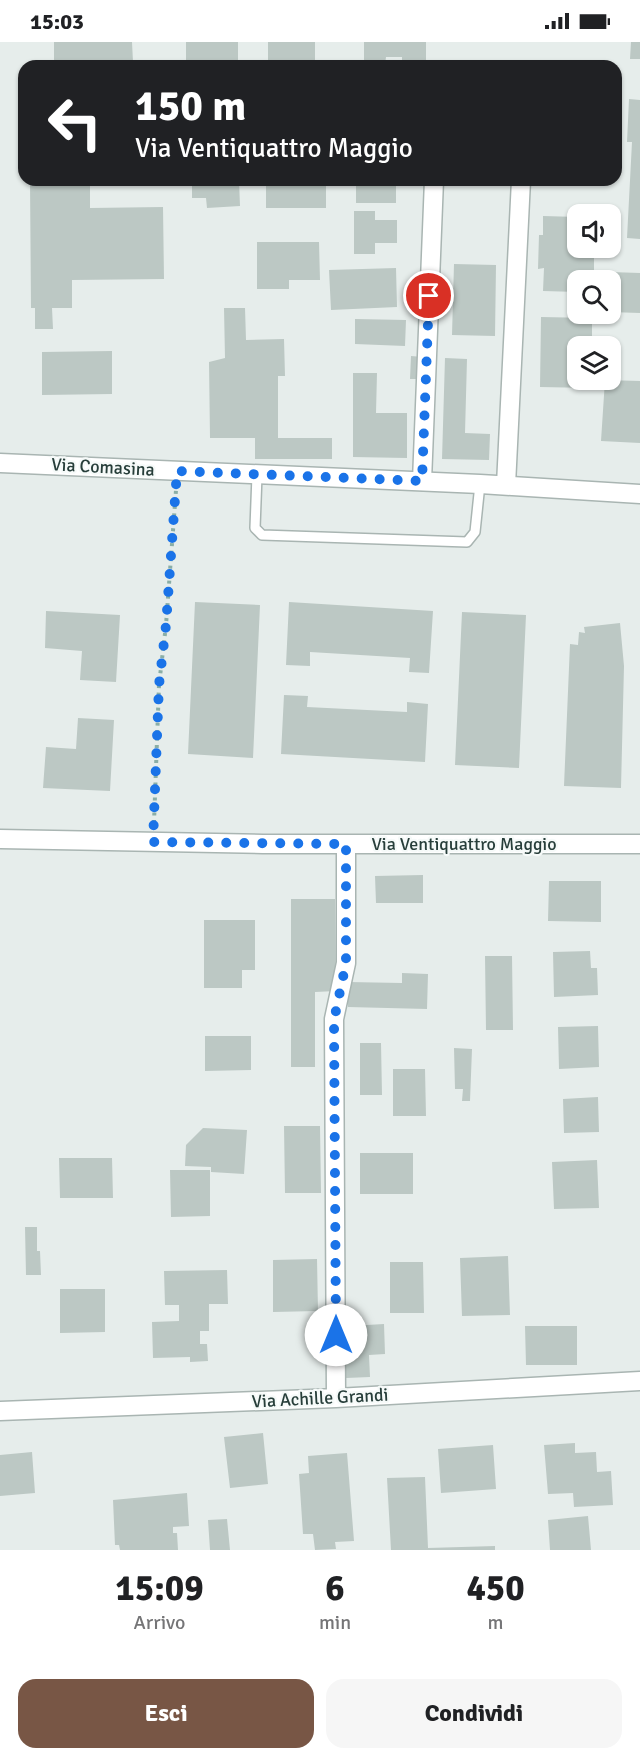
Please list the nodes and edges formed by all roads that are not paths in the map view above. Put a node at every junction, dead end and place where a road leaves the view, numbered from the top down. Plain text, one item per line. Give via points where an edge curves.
1 (434, 186) edge
2 (521, 186) edge
3 (0, 463) edge
4 (257, 476) junction
5 (422, 481) junction
6 (480, 484) junction
7 (506, 485) junction
8 (640, 494) edge
9 (0, 839) edge
10 (346, 844) junction
11 (640, 844) edge
12 (640, 1381) edge
13 (336, 1398) junction
14 (0, 1411) edge

1 - 5 street
2 - 7 street
3 - 4 street, Via Comasina
4 - 5 street, Via Comasina
4 - 6 lane via 255,528 262,535 467,542 475,532
5 - 6 street, Via Comasina
6 - 7 street, Via Comasina
7 - 8 street, Via Comasina
9 - 10 street, Via Ventiquattro Maggio
10 - 11 street, Via Ventiquattro Maggio
10 - 13 street via 346,963 334,1020
12 - 13 street, Via Achille Grandi
13 - 14 street, Via Achille Grandi

